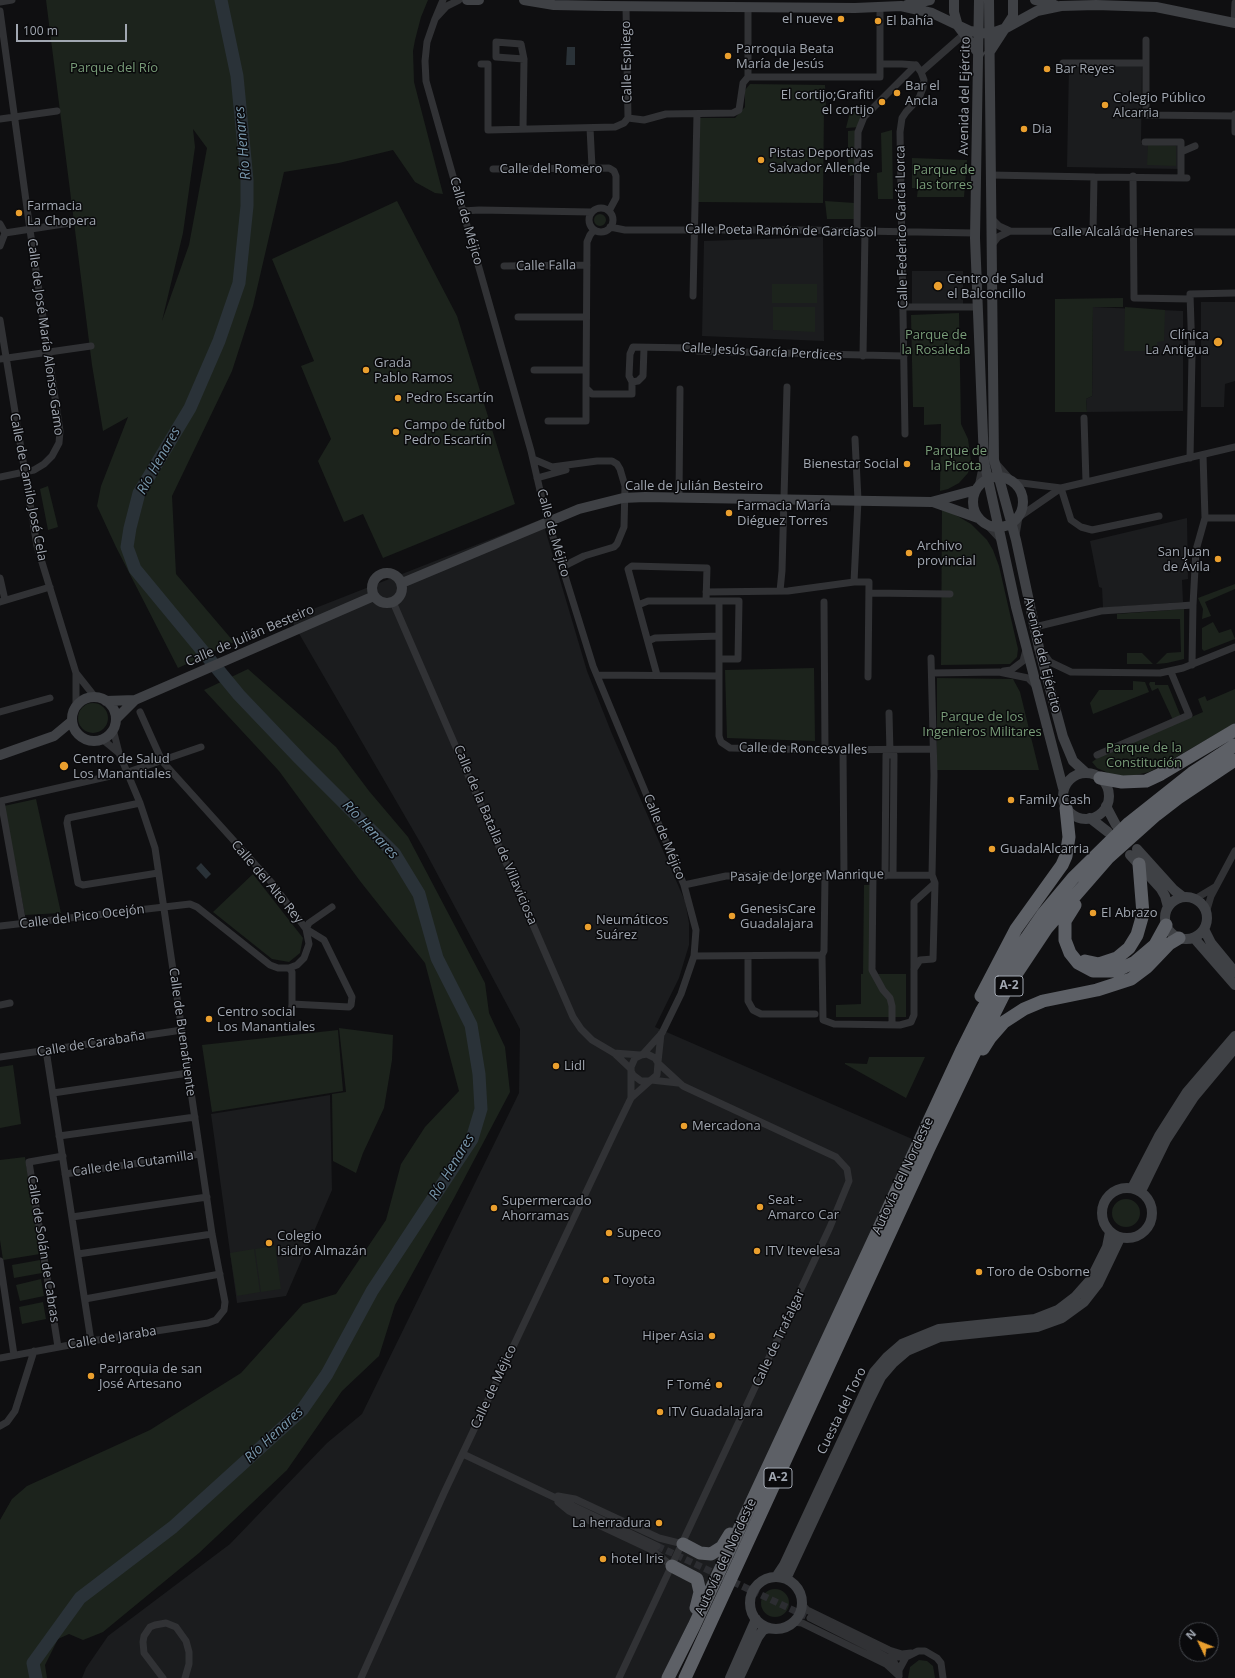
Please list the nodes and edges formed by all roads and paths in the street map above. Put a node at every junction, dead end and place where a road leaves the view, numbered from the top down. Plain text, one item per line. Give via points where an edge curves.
1 (12, 0) edge
2 (443, 0) edge
3 (459, 0) edge
4 (467, 0) edge
5 (479, 0) edge
6 (524, 0) edge
7 (930, 0) edge
8 (954, 0) edge
9 (979, 0) edge
10 (989, 0) edge
11 (1013, 0) edge
12 (1034, 0) edge
13 (0, 2) edge
14 (734, 3) edge
15 (901, 3) edge
16 (1074, 3) edge
17 (1110, 3) edge
18 (1156, 3) edge
19 (1235, 3) edge
20 (786, 4) edge
21 (880, 6) junction
22 (1061, 6) junction
23 (626, 7) junction
24 (748, 7) junction
25 (0, 11) edge
26 (435, 19) junction
27 (1235, 23) edge
28 (958, 26) junction
29 (1006, 28) junction
30 (978, 33) junction
31 (989, 34) junction
32 (963, 35) junction
33 (1146, 40) dead end
34 (989, 53) junction
35 (979, 54) junction
36 (524, 59) dead end
37 (1063, 63) dead end
38 (1146, 63) junction
39 (481, 64) dead end
40 (881, 64) junction
41 (916, 65) junction
42 (921, 72) junction
43 (748, 77) junction
44 (57, 111) dead end
45 (697, 114) junction
46 (1235, 115) edge
47 (14, 117) junction
48 (628, 118) junction
49 (0, 119) edge
50 (590, 128) junction
51 (523, 129) junction
52 (1235, 132) edge
53 (1145, 142) dead end
54 (1195, 146) dead end
55 (1181, 152) junction
56 (592, 167) junction
57 (493, 169) dead end
58 (990, 175) junction
59 (1133, 176) junction
60 (1094, 177) junction
61 (609, 211) junction
62 (464, 212) junction
63 (591, 212) junction
64 (990, 217) junction
65 (70, 223) dead end
66 (0, 224) edge
67 (610, 227) junction
68 (30, 230) junction
69 (594, 230) junction
70 (695, 230) junction
71 (861, 231) junction
72 (902, 232) junction
73 (1010, 232) junction
74 (1093, 232) junction
75 (1134, 232) junction
76 (1235, 232) edge
77 (5, 234) junction
78 (975, 234) junction
79 (0, 246) edge
80 (991, 248) junction
81 (587, 265) junction
82 (504, 266) dead end
83 (1235, 293) edge
84 (692, 296) dead end
85 (1190, 299) junction
86 (978, 306) junction
87 (903, 307) junction
88 (518, 317) dead end
89 (586, 317) junction
90 (0, 320) edge
91 (91, 346) dead end
92 (644, 348) junction
93 (48, 353) junction
94 (863, 356) junction
95 (904, 356) junction
96 (3, 359) edge
97 (534, 370) dead end
98 (585, 370) junction
99 (632, 382) junction
100 (787, 387) dead end
101 (586, 388) junction
102 (680, 389) dead end
103 (1084, 418) dead end
104 (548, 422) dead end
105 (905, 434) dead end
106 (855, 439) dead end
107 (1235, 447) edge
108 (1202, 455) junction
109 (1190, 458) junction
110 (533, 459) junction
111 (989, 460) junction
112 (597, 461) junction
113 (24, 473) junction
114 (0, 476) edge
115 (999, 477) junction
116 (537, 478) junction
117 (988, 479) junction
118 (1012, 481) junction
119 (1086, 482) junction
120 (1061, 488) junction
121 (977, 489) junction
122 (679, 497) junction
123 (623, 498) junction
124 (785, 499) junction
125 (858, 500) junction
126 (931, 502) junction
127 (1159, 516) dead end
128 (1019, 517) junction
129 (978, 518) junction
130 (1205, 518) junction
131 (1235, 518) edge
132 (1011, 524) junction
133 (988, 526) junction
134 (999, 528) junction
135 (1002, 540) junction
136 (1016, 540) junction
137 (562, 566) junction
138 (0, 578) edge
139 (854, 582) junction
140 (402, 583) junction
141 (50, 587) junction
142 (780, 591) junction
143 (706, 592) junction
144 (869, 593) junction
145 (950, 594) dead end
146 (374, 596) junction
147 (2, 601) edge
148 (706, 601) junction
149 (719, 601) junction
150 (393, 602) junction
151 (824, 602) dead end
152 (638, 605) junction
153 (1193, 608) junction
154 (1035, 627) junction
155 (719, 636) junction
156 (648, 642) junction
157 (1028, 646) junction
158 (1235, 647) edge
159 (1039, 648) junction
160 (931, 658) dead end
161 (719, 659) junction
162 (1192, 665) junction
163 (999, 672) junction
164 (1171, 672) junction
165 (932, 673) junction
166 (76, 674) junction
167 (597, 675) junction
168 (657, 675) junction
169 (719, 676) junction
170 (868, 677) dead end
171 (1036, 686) junction
172 (95, 697) junction
173 (50, 698) dead end
174 (135, 700) junction
175 (106, 701) junction
176 (76, 705) junction
177 (0, 712) edge
178 (140, 712) dead end
179 (889, 713) dead end
180 (72, 721) junction
181 (114, 724) junction
182 (1235, 730) edge
183 (54, 736) junction
184 (80, 736) junction
185 (102, 739) junction
186 (1235, 745) edge
187 (201, 747) dead end
188 (932, 749) junction
189 (825, 750) junction
190 (843, 750) junction
191 (890, 752) junction
192 (119, 753) junction
193 (0, 754) edge
194 (1097, 755) dead end
195 (1235, 760) edge
196 (162, 761) junction
197 (1235, 764) edge
198 (128, 772) junction
199 (1085, 772) junction
200 (1100, 778) junction
201 (1063, 788) junction
202 (0, 801) edge
203 (140, 803) junction
204 (1106, 806) junction
205 (1066, 808) junction
206 (1090, 818) junction
207 (1235, 851) edge
208 (1135, 856) junction
209 (158, 873) junction
210 (893, 875) junction
211 (932, 875) junction
212 (825, 876) junction
213 (844, 876) junction
214 (873, 876) junction
215 (885, 876) junction
216 (935, 883) junction
217 (1219, 884) junction
218 (684, 885) junction
219 (1183, 897) junction
220 (1195, 899) junction
221 (164, 907) junction
222 (332, 907) dead end
223 (1168, 907) junction
224 (1206, 913) junction
225 (23, 924) junction
226 (1166, 925) junction
227 (0, 926) edge
228 (306, 929) junction
229 (1204, 929) junction
230 (1179, 938) junction
231 (1194, 938) junction
232 (1070, 953) junction
233 (822, 955) junction
234 (694, 956) junction
235 (748, 956) junction
236 (289, 968) junction
237 (913, 971) junction
238 (1235, 972) edge
239 (1235, 985) edge
240 (10, 1003) dead end
241 (292, 1004) junction
242 (0, 1005) edge
243 (291, 1014) dead end
244 (815, 1014) dead end
245 (892, 1025) junction
246 (182, 1030) junction
247 (662, 1033) junction
248 (1235, 1036) edge
249 (1235, 1048) edge
250 (46, 1050) junction
251 (614, 1053) junction
252 (642, 1054) junction
253 (0, 1057) edge
254 (658, 1063) junction
255 (631, 1070) junction
256 (188, 1073) junction
257 (651, 1080) junction
258 (678, 1083) junction
259 (53, 1093) junction
260 (631, 1098) junction
261 (195, 1118) junction
262 (60, 1136) junction
263 (918, 1142) junction
264 (200, 1154) junction
265 (63, 1156) junction
266 (65, 1174) junction
267 (1137, 1189) junction
268 (206, 1197) junction
269 (72, 1217) junction
270 (1110, 1232) junction
271 (212, 1234) junction
272 (1120, 1238) junction
273 (78, 1254) junction
274 (0, 1261) edge
275 (220, 1274) junction
276 (864, 1275) junction
277 (85, 1299) junction
278 (221, 1315) joint
279 (91, 1341) junction
280 (58, 1347) junction
281 (34, 1351) junction
282 (14, 1355) junction
283 (0, 1358) edge
284 (0, 1426) edge
285 (463, 1454) junction
286 (550, 1495) junction
287 (683, 1544) junction
288 (657, 1546) tunnel mouth
289 (672, 1566) junction
290 (781, 1578) junction
291 (802, 1604) junction
292 (810, 1618) tunnel mouth
293 (756, 1619) junction
294 (793, 1622) junction
295 (769, 1628) junction
296 (908, 1655) junction
297 (886, 1657) junction
298 (674, 1665) junction
299 (899, 1675) edge
300 (164, 1678) edge
301 (185, 1678) edge
302 (361, 1678) edge
303 (619, 1678) edge
304 (668, 1678) edge
305 (685, 1678) edge
306 (730, 1678) edge
307 (739, 1678) edge
308 (943, 1678) edge

1 - 13 street
2 - 26 street, Calle de Méjico
3 - 26 street, Calle de Méjico via 447,6
4 - 5 street
6 - 23 street via 554,5
7 - 15 street
8 - 28 street
9 - 30 street, Avenida del Ejército
10 - 31 street, Avenida del Ejército
11 - 29 street via 1013,16
12 - 22 street
14 - 23 street
14 - 24 street
15 - 21 street
15 - 28 street via 932,13
16 - 17 street
16 - 22 street
17 - 18 street
18 - 27 street
19 - 27 street
20 - 21 street via 855,8
20 - 24 street
21 - 40 street
22 - 29 street via 1037,11
23 - 48 street, Calle Espliego
24 - 43 street
25 - 47 street, Calle de José María Alonso Gamo
26 - 62 street, Calle de Méjico via 427,42 426,81
28 - 30 street
28 - 32 street
29 - 31 street
29 - 34 street
30 - 31 street
30 - 35 street, Avenida del Ejército
31 - 34 street, Avenida del Ejército
32 - 35 street
32 - 42 street
33 - 38 street
34 - 58 street, Avenida del Ejército
35 - 78 street, Avenida del Ejército
36 - 51 street
37 - 38 street
38 - 46 street via 1146,115
39 - 51 street via 488,64 488,130
40 - 41 street
40 - 43 street via 880,77 874,78
41 - 42 street
41 - 71 street via 864,117 858,132
42 - 72 street, Calle Federico García Lorca via 924,80 922,93 902,118 900,132
43 - 45 street via 743,83 739,110 722,115
44 - 47 street
45 - 48 street via 666,114 644,120
45 - 70 street
46 - 52 street
47 - 49 street
47 - 68 street, Calle de José María Alonso Gamo
48 - 50 street via 615,127
50 - 51 street
50 - 56 street
53 - 55 street via 1181,142
54 - 55 street
55 - 59 street via 1184,178
56 - 57 street, Calle del Romero
56 - 61 street, Calle del Romero via 610,168 615,173 616,198
58 - 60 street
58 - 64 street, Avenida del Ejército
59 - 60 street
59 - 75 street
60 - 74 street
61 - 63 street via 600,208
61 - 67 street via 612,219
62 - 63 street
62 - 110 street, Calle de Méjico
63 - 69 street via 589,222
64 - 73 street
64 - 80 street, Avenida del Ejército
65 - 68 street
66 - 77 street
67 - 69 street via 601,232
67 - 70 street, Calle Poeta Ramón de Garcíasol via 625,230
68 - 77 street, Calle de José María Alonso Gamo
68 - 93 street, Calle de José María Alonso Gamo
69 - 81 street via 588,238
70 - 71 street, Calle Poeta Ramón de Garcíasol
70 - 84 street
71 - 72 street, Calle Poeta Ramón de Garcíasol
71 - 94 street
72 - 78 street, Calle Poeta Ramón de Garcíasol
72 - 87 street, Calle Federico García Lorca
73 - 74 street, Calle Alcalá de Henares
73 - 80 street via 998,237
74 - 75 street, Calle Alcalá de Henares
75 - 76 street, Calle Alcalá de Henares
75 - 85 street via 1134,298
77 - 79 street
78 - 86 street, Avenida del Ejército
80 - 111 street, Avenida del Ejército
81 - 82 street, Calle Falla
81 - 89 street
83 - 85 street via 1190,294
85 - 109 street
86 - 87 street
86 - 111 street, Avenida del Ejército
87 - 95 street, Calle Federico García Lorca
88 - 89 street
89 - 98 street
90 - 96 street, Calle de Camilo José Cela
91 - 93 street
92 - 94 street, Calle Jesús García Perdices
92 - 99 street via 643,376
92 - 99 street, Calle Jesús García Perdices via 631,349
93 - 96 street
93 - 113 street, Calle de José María Alonso Gamo via 60,431 59,443 44,464
94 - 95 street, Calle Jesús García Perdices
95 - 105 street, Calle Federico García Lorca
96 - 113 street, Calle de Camilo José Cela
97 - 98 street
98 - 101 street
99 - 101 street via 632,394 592,394
100 - 124 street
101 - 104 street via 586,421
102 - 122 street
103 - 119 street
106 - 125 street
107 - 108 street
108 - 109 street
108 - 130 street
109 - 119 street
110 - 112 street via 552,467
110 - 116 street, Calle de Méjico
111 - 115 street, Avenida del Ejército
111 - 117 street, Avenida del Ejército
111 - 118 street
111 - 121 street
112 - 116 street
112 - 123 street via 612,461 617,464 625,486
113 - 114 street, Calle de José María Alonso Gamo
113 - 141 street, Calle de Camilo José Cela via 37,546
115 - 117 street
115 - 118 street
115 - 132 street, Avenida del Ejército
116 - 137 street, Calle de Méjico, bridge
117 - 121 street
117 - 134 street, Avenida del Ejército
118 - 120 street
118 - 128 street via 1023,497 1023,509
119 - 120 street
120 - 127 street via 1071,520 1081,527 1092,530
120 - 128 street
121 - 126 street, Calle de Julián Besteiro
121 - 129 street via 973,499
122 - 123 street, Calle de Julián Besteiro
122 - 124 street, Calle de Julián Besteiro
123 - 137 street via 624,527 617,544
123 - 140 street, Calle de Julián Besteiro via 579,510
124 - 125 street, Calle de Julián Besteiro
124 - 142 street
125 - 126 street, Calle de Julián Besteiro
125 - 139 street
126 - 129 street, Calle de Julián Besteiro
128 - 132 street
128 - 136 street
129 - 133 street
130 - 131 street
130 - 153 street via 1196,550
132 - 134 street
132 - 136 street, Avenida del Ejército
133 - 134 street
133 - 135 street
134 - 135 street, Avenida del Ejército
135 - 157 street, Avenida del Ejército
136 - 154 street, Avenida del Ejército
137 - 167 street, Calle de Méjico via 579,626
138 - 147 street
139 - 142 street
139 - 144 street via 869,582
140 - 146 street via 391,573 381,574 372,587
140 - 150 street via 402,592
141 - 147 street
141 - 166 street, Calle de Camilo José Cela
142 - 143 street
143 - 148 street
143 - 152 street via 707,568 632,566 628,569
144 - 145 street
144 - 170 street
146 - 150 street via 383,602
146 - 174 street, Calle de Julián Besteiro
148 - 149 street
148 - 152 street via 648,601
149 - 155 street, Calle de Roncesvalles
149 - 161 street via 739,600 738,659
150 - 251 street, Calle de la Batalla de Villaviciosa via 573,1016 592,1040
151 - 189 street
152 - 156 street
153 - 154 street via 1101,611
153 - 162 street
154 - 159 street, Avenida del Ejército
155 - 156 street via 655,638
155 - 161 street, Calle de Roncesvalles
156 - 168 street
157 - 163 street via 1023,661 1018,666
157 - 171 street, Avenida del Ejército
158 - 162 street
159 - 164 street via 1050,662 1071,672
159 - 199 street, Avenida del Ejército via 1061,732 1070,756
160 - 165 street
161 - 169 street, Calle de Roncesvalles
162 - 164 street
163 - 165 street
163 - 171 street via 1028,678
164 - 194 street via 1189,715
165 - 188 street
166 - 172 street, Calle de Camilo José Cela
166 - 176 street, Calle de Camilo José Cela
167 - 168 street
167 - 218 street, Calle de Méjico
168 - 169 street
169 - 189 street, Calle de Roncesvalles via 718,736 725,745 730,748
171 - 201 street, Avenida del Ejército
172 - 175 street
172 - 176 street via 88,697
173 - 177 street
174 - 175 street, Calle de Julián Besteiro
174 - 181 street, Calle de Julián Besteiro
175 - 181 street via 113,708
176 - 180 street
178 - 196 street, Calle del Alto Rey
179 - 191 street
180 - 183 street
180 - 184 street
181 - 185 street
181 - 192 street, Calle de Buenafuente
182 - 200 highway via 1146,781 1122,782
183 - 184 street
183 - 193 street
184 - 185 street via 88,740
185 - 192 street, Calle de Buenafuente
186 - 263 highway, Autovía del Nordeste / A-2 via 1192,773 1129,823 1086,864 1043,914 982,1010
187 - 196 street
188 - 191 street, Calle de Roncesvalles
188 - 211 street
189 - 190 street, Calle de Roncesvalles
190 - 191 street, Calle de Roncesvalles
190 - 213 street
191 - 210 street via 894,755
191 - 215 street via 886,755
192 - 198 street, Calle de Buenafuente
195 - 276 highway, Autovía del Nordeste / A-2 via 1184,794 1137,832 1090,877 1039,939 992,1015
196 - 198 street
196 - 228 street, Calle del Alto Rey via 272,883
197 - 232 highway via 1159,820 1127,848 1084,893 1068,915 1064,928 1064,940
198 - 202 street
198 - 203 street, Calle de Buenafuente
199 - 200 street
199 - 201 street via 1073,776
200 - 204 street via 1109,794
201 - 205 street via 1062,799
202 - 225 street
203 - 209 street, Calle de Buenafuente via 151,834
203 - 209 street via 68,818 78,883 83,885
204 - 206 street via 1102,812
204 - 206 street via 1112,828
205 - 206 street via 1074,816
205 - 263 highway via 1069,837 1066,856 1016,929 990,978 943,1079
207 - 217 street
208 - 219 street
208 - 223 street via 1161,889
208 - 232 highway via 1143,914 1137,935 1129,948 1117,958 1099,964 1087,962
209 - 221 street, Calle de Buenafuente
210 - 211 street, Pasaje de Jorge Manrique
210 - 215 street, Pasaje de Jorge Manrique
211 - 216 street
212 - 213 street, Pasaje de Jorge Manrique
212 - 218 street, Pasaje de Jorge Manrique via 726,876
212 - 233 street
213 - 214 street, Pasaje de Jorge Manrique
214 - 215 street, Pasaje de Jorge Manrique
214 - 245 street via 872,970 882,990 890,998
216 - 237 street via 914,902
216 - 237 street via 934,959 920,960
217 - 220 street
217 - 224 street via 1211,896
218 - 234 street, Calle de Méjico via 696,930
219 - 220 street
219 - 223 street
220 - 224 street via 1204,907
221 - 225 street, Calle del Pico Ocejón
221 - 236 street via 193,905 270,965
221 - 246 street, Calle de Buenafuente
222 - 228 street via 309,923
223 - 226 street
224 - 229 street
225 - 227 street, Calle del Pico Ocejón
226 - 230 street via 1169,931
226 - 232 highway via 1159,939 1149,950 1135,962 1116,971 1099,972 1088,969 1078,963
228 - 236 street, Calle del Alto Rey via 309,940 306,955
228 - 241 street via 324,940 353,1001 349,1007
229 - 231 street
229 - 238 street via 1211,943
230 - 231 street
230 - 276 highway via 1131,979 1033,1005 1014,1015 997,1029 977,1061 892,1241
231 - 239 street
233 - 235 street
233 - 245 street via 822,1016 827,1023
234 - 235 street
234 - 247 street, Calle de Méjico via 681,994
235 - 244 street via 748,1001 753,1010 761,1014
236 - 241 street via 292,972
237 - 245 street via 913,1019 906,1024
240 - 242 street
241 - 243 street
246 - 250 street, Calle de Carabaña
246 - 256 street, Calle de Buenafuente
247 - 252 street, Calle de Méjico
247 - 254 street, Calle de Méjico
248 - 267 street via 1187,1092 1159,1136
249 - 267 street via 1194,1097
250 - 253 street, Calle de Carabaña
250 - 259 street
251 - 252 street, Calle de la Batalla de Villaviciosa
251 - 255 street, Calle de la Batalla de Villaviciosa
252 - 254 street via 652,1055
252 - 255 street via 632,1062
254 - 257 street via 658,1071
254 - 258 street, Calle de Trafalgar
255 - 257 street via 636,1079 645,1082
255 - 260 street, Calle de Méjico
256 - 259 street
256 - 261 street, Calle de Buenafuente
257 - 258 street, Calle de Trafalgar
257 - 260 street, Calle de Méjico
258 - 287 street, Calle de Trafalgar via 836,1157 845,1164 849,1181 827,1234
259 - 262 street
260 - 285 street, Calle de Méjico
261 - 262 street
261 - 264 street, Calle de Buenafuente
262 - 265 street
263 - 276 highway, Autovía del Nordeste / A-2
264 - 266 street, Calle de la Cutamilla
264 - 268 street, Calle de Buenafuente
265 - 266 street
265 - 280 street, Calle de Solán de Cabras via 29,1162
266 - 269 street
267 - 270 street via 1124,1187 1116,1190 1104,1202 1102,1218
267 - 272 street via 1150,1200 1153,1212 1150,1223 1143,1233 1132,1238
268 - 269 street
268 - 271 street, Calle de Buenafuente
269 - 273 street
270 - 272 street
270 - 290 street, Cuesta del Toro via 1091,1279 1075,1297 1058,1310 1035,1319 939,1329 902,1344 887,1357 874,1372 784,1565
271 - 273 street
271 - 275 street, Calle de Buenafuente
272 - 290 street via 1098,1284 1084,1302 1062,1318 1037,1327 940,1337 907,1351 893,1363 881,1377
273 - 277 street
274 - 282 street
275 - 277 street
275 - 278 street, Calle de Buenafuente via 225,1302
276 - 287 highway via 827,1325 722,1547 711,1554 700,1553
276 - 298 highway, Autovía del Nordeste / A-2
276 - 305 highway, Autovía del Nordeste / A-2
277 - 279 street
278 - 279 street, Calle de Jaraba via 208,1323
279 - 280 street, Calle de Jaraba
280 - 281 street, Calle de Jaraba
281 - 282 street, Calle de Jaraba
281 - 284 street via 15,1411 7,1422
282 - 283 street, Calle de Jaraba
285 - 286 street
285 - 302 street, Calle de Méjico
286 - 287 street via 575,1499 659,1538
286 - 288 street
286 - 289 street via 569,1511 652,1550
287 - 289 street, Calle de Trafalgar
289 - 298 highway via 693,1576 700,1587 697,1603
289 - 303 street, Calle de Trafalgar
290 - 291 street via 795,1585
290 - 293 street via 760,1582 753,1592 750,1604
291 - 294 street
291 - 296 street via 807,1610 889,1650
292 - 297 street
293 - 295 street
293 - 306 street
294 - 295 street via 782,1628
294 - 299 street via 802,1623 886,1664
295 - 307 street via 763,1630 758,1637
296 - 297 street
296 - 299 street
296 - 308 street via 925,1651 937,1658 943,1670
297 - 299 street via 894,1662
298 - 304 highway, Autovía del Nordeste / A-2
300 - 301 street via 144,1653 142,1642 155,1624 166,1623 176,1627 186,1641 189,1664

